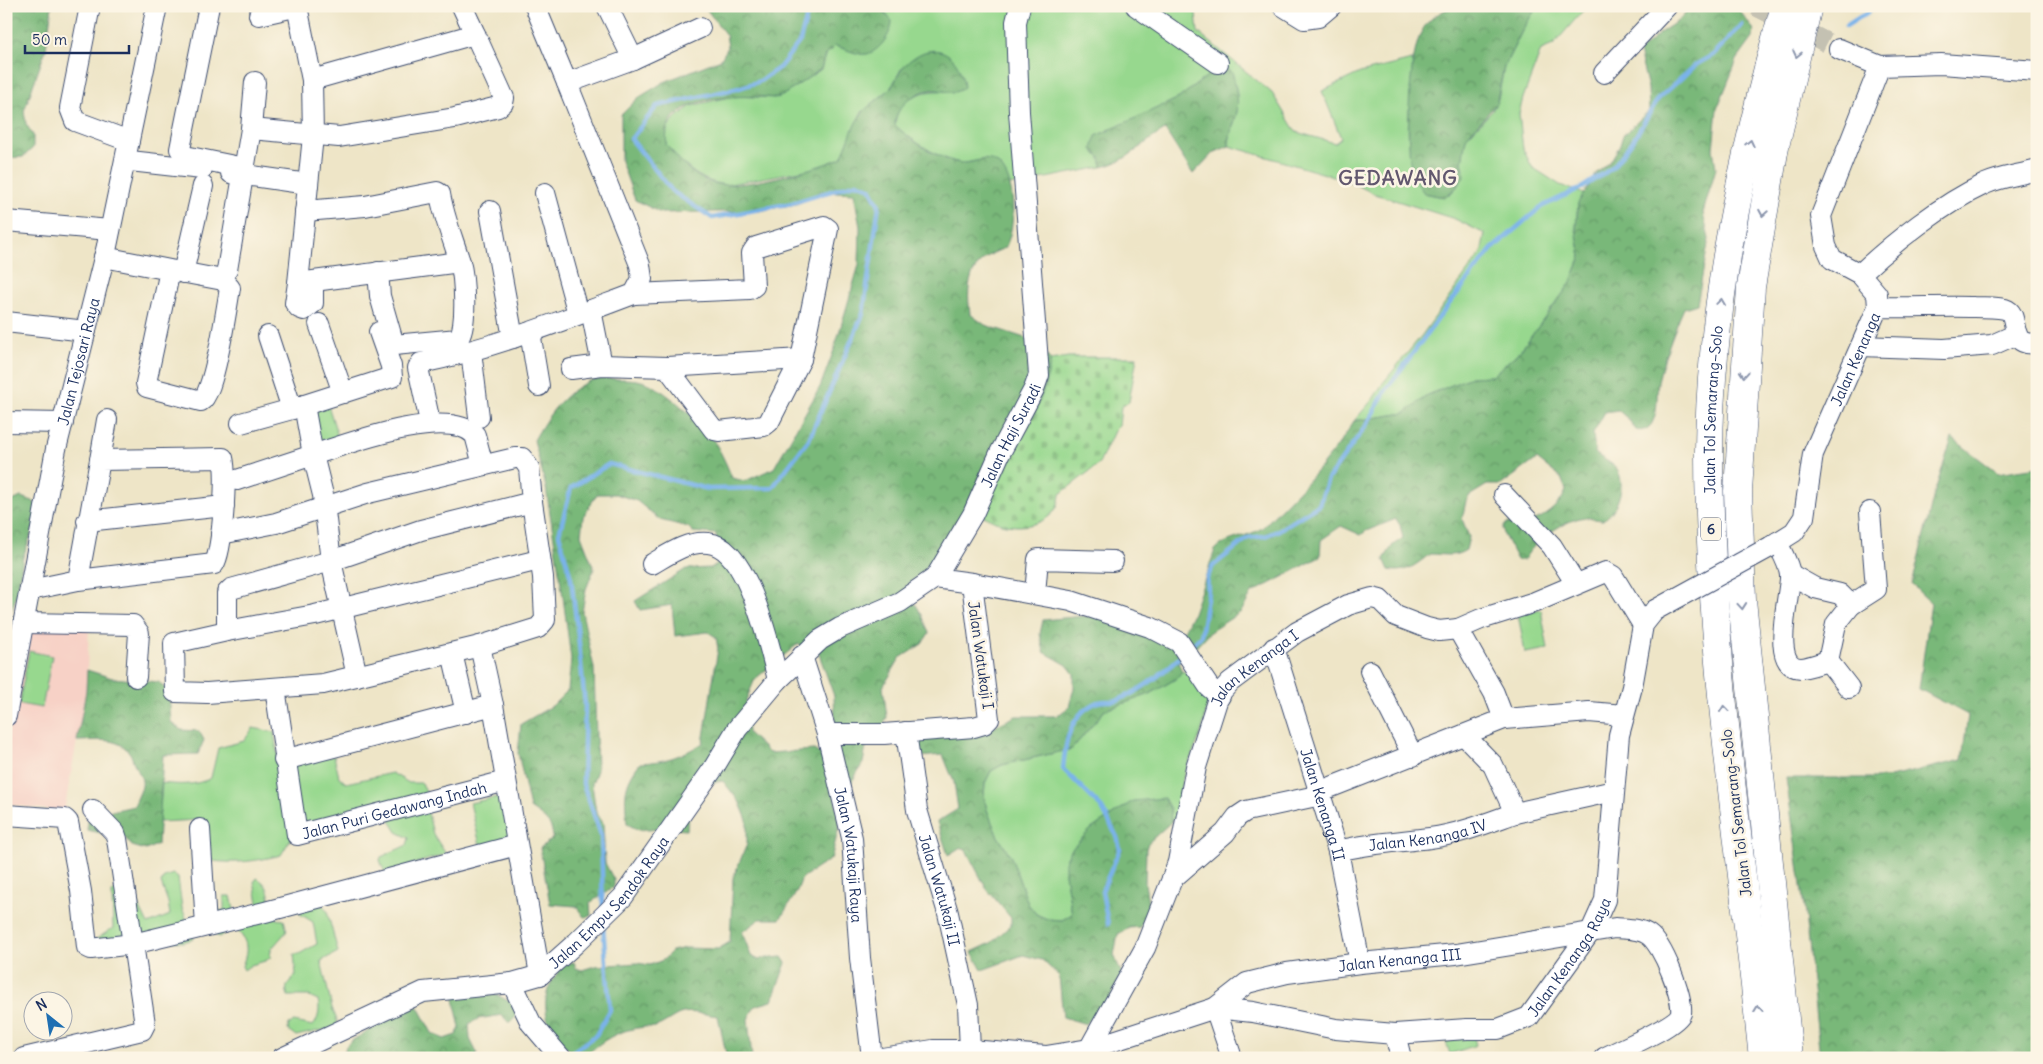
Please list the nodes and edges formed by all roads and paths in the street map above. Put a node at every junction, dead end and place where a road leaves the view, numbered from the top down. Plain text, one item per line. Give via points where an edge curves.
1 (90, 6) edge
2 (157, 6) edge
3 (209, 6) edge
4 (298, 6) edge
5 (462, 6) edge
6 (535, 6) edge
7 (608, 6) edge
8 (1020, 6) edge
9 (1136, 6) edge
10 (1283, 6) edge
11 (1331, 6) edge
12 (1667, 6) edge
13 (1785, 6) edge
14 (1808, 6) edge
15 (259, 15) dead end
16 (700, 28) dead end
17 (474, 34) junction
18 (1839, 49) tunnel mouth
19 (633, 59) junction
20 (1218, 63) dead end
21 (1880, 66) junction
22 (2037, 71) edge
23 (1604, 73) dead end
24 (312, 80) junction
25 (255, 82) dead end
26 (567, 83) junction
27 (251, 129) junction
28 (313, 136) junction
29 (129, 141) junction
30 (130, 161) dead end
31 (2037, 170) edge
32 (244, 172) junction
33 (308, 184) junction
34 (203, 186) dead end
35 (545, 193) dead end
36 (305, 211) junction
37 (490, 211) dead end
38 (6, 220) edge
39 (110, 230) junction
40 (104, 257) junction
41 (460, 262) junction
42 (227, 270) dead end
43 (177, 272) junction
44 (378, 272) junction
45 (1860, 274) junction
46 (634, 294) junction
47 (1878, 307) junction
48 (584, 312) junction
49 (6, 322) edge
50 (319, 324) dead end
51 (376, 324) dead end
52 (86, 331) junction
53 (2017, 334) junction
54 (521, 335) junction
55 (268, 336) dead end
56 (2037, 342) edge
57 (1860, 346) junction
58 (471, 351) junction
59 (801, 359) junction
60 (602, 365) junction
61 (667, 367) junction
62 (571, 369) dead end
63 (539, 386) dead end
64 (343, 393) junction
65 (298, 407) junction
66 (428, 413) dead end
67 (479, 417) dead end
68 (107, 420) dead end
69 (6, 422) edge
70 (63, 423) junction
71 (240, 423) dead end
72 (313, 455) junction
73 (100, 460) junction
74 (483, 465) junction
75 (237, 480) dead end
76 (1504, 494) dead end
77 (532, 502) junction
78 (224, 506) junction
79 (324, 507) junction
80 (1870, 512) dead end
81 (87, 520) junction
82 (221, 534) junction
83 (1773, 545) junction
84 (539, 560) junction
85 (1113, 561) dead end
86 (331, 562) junction
87 (652, 564) dead end
88 (1790, 574) junction
89 (935, 578) junction
90 (78, 580) junction
91 (972, 583) junction
92 (1576, 584) junction
93 (30, 590) junction
94 (1036, 594) junction
95 (1851, 605) junction
96 (342, 609) junction
97 (1649, 618) junction
98 (24, 623) junction
99 (1458, 629) junction
100 (227, 631) junction
101 (480, 646) junction
102 (1274, 648) junction
103 (452, 653) junction
104 (802, 656) junction
105 (12, 658) edge
106 (1828, 661) junction
107 (1370, 671) dead end
108 (356, 676) junction
109 (136, 677) dead end
110 (778, 680) junction
111 (275, 688) junction
112 (1849, 688) dead end
113 (1220, 696) junction
114 (493, 705) junction
115 (466, 713) junction
116 (1624, 715) junction
117 (6, 716) edge
118 (1504, 719) junction
119 (906, 732) junction
120 (827, 734) junction
121 (1464, 735) junction
122 (1413, 756) junction
123 (284, 760) junction
124 (506, 781) junction
125 (1614, 791) junction
126 (1321, 793) junction
127 (93, 810) dead end
128 (1516, 813) junction
129 (6, 815) edge
130 (200, 829) dead end
131 (517, 845) junction
132 (1338, 851) junction
133 (1172, 879) junction
134 (206, 926) junction
135 (1591, 931) junction
136 (133, 944) junction
137 (1360, 963) junction
138 (540, 975) junction
139 (512, 983) junction
140 (1215, 1008) junction
141 (1395, 1034) junction
142 (1089, 1049) junction
143 (970, 1050) junction
144 (559, 1056) edge
145 (24, 1058) edge
146 (282, 1058) edge
147 (872, 1058) edge
148 (882, 1058) edge
149 (1232, 1058) edge
150 (1401, 1058) edge
151 (1604, 1058) edge
152 (1763, 1058) edge
153 (1789, 1058) edge

1 - 29 street via 71,115 75,121
2 - 29 street, Jalan Tejosari Raya
3 - 32 street via 180,150 185,156
4 - 15 street
4 - 24 street
5 - 17 street
6 - 26 street
7 - 19 street
8 - 89 street, Jalan Haji Suradi via 1016,22 1019,112 1039,375 973,514
9 - 20 street
10 - 11 street via 1304,19 1312,19
12 - 23 street
152 -> 13 highway, Jalan Tol Semarang–Solo / 6 via 1711,575 1709,450 1716,339 1732,222
14 -> 153 highway, Jalan Tol Semarang–Solo / 6 via 1775,146 1751,287 1738,491 1742,600
16 - 19 street
17 - 24 street
17 - 28 street via 504,98 502,105 455,118 339,137
18 - 21 street
19 - 26 street
21 - 22 street via 1941,64
21 - 45 street, Jalan Kenanga via 1821,216 1826,246 1832,259
24 - 28 street
25 - 27 street
26 - 46 street via 640,265 642,278
27 - 28 street
27 - 32 street
28 - 33 street
29 - 39 street, Jalan Tejosari Raya
30 - 32 street
31 - 45 street via 1986,184 1969,193 1887,248
32 - 33 street
32 - 42 street
33 - 36 street
34 - 43 street
35 - 48 street
36 - 41 street via 365,206 437,192
36 - 44 street via 305,283
37 - 54 street
38 - 39 street
39 - 40 street, Jalan Tejosari Raya
40 - 43 street
40 - 52 street, Jalan Tejosari Raya
41 - 44 street
41 - 44 street via 463,333 458,339 415,345 394,345 380,296
43 - 43 street via 146,383 147,387 200,401 206,396 213,373 230,288 223,280
45 - 47 street, Jalan Kenanga via 1877,294
46 - 48 street
46 - 59 street via 750,289 754,286 752,253 756,247 824,226 828,234
47 - 53 street via 2004,309 2012,316
47 - 57 street, Jalan Kenanga
48 - 54 street
48 - 60 street
49 - 52 street
50 - 64 street
51 - 64 street via 392,377
52 - 70 street, Jalan Tejosari Raya
53 - 56 street via 2022,342
53 - 57 street via 1992,345 1944,349
54 - 58 street
54 - 63 street
55 - 65 street
57 - 83 street, Jalan Kenanga via 1813,454 1804,517 1794,532
58 - 66 street via 419,365
58 - 67 street
59 - 61 street
59 - 61 street via 767,424 759,428 719,431 714,430
60 - 61 street
60 - 62 street
64 - 65 street
65 - 71 street
65 - 72 street
68 - 73 street
69 - 70 street
70 - 93 street, Jalan Tejosari Raya
72 - 74 street via 392,431 449,424 475,435
72 - 75 street
72 - 79 street
73 - 78 street via 221,457 224,460
73 - 81 street
74 - 77 street via 515,458 526,460
74 - 79 street
76 - 92 street via 1552,546
77 - 84 street
77 - 86 street via 421,530
78 - 81 street
78 - 82 street
79 - 82 street via 276,523
79 - 86 street
80 - 95 street via 1876,588
81 - 90 street
82 - 90 street via 218,554 214,564 209,566
83 - 88 street
83 - 97 street, bridge
84 - 96 street
84 - 101 street via 546,614 544,623 538,628
85 - 94 street via 1038,558
86 - 96 street
86 - 100 street via 228,590
87 - 110 street via 694,543 708,543 724,550 752,591
88 - 95 street via 1815,588 1840,594
88 - 106 street via 1782,622 1786,656 1794,666 1801,668
89 - 91 street, Jalan Watukaji I
89 - 104 street, Jalan Haji Suradi via 900,602 827,636
90 - 93 street
91 - 94 street
91 - 119 street, Jalan Watukaji I via 989,719 974,727
92 - 97 street, Jalan Kenanga I via 1610,573
92 - 99 street, Jalan Kenanga I
93 - 98 street, Jalan Tejosari Raya
94 - 113 street via 1133,620 1184,648 1209,687
95 - 106 street via 1836,624
96 - 100 street
96 - 108 street
97 - 116 street, Jalan Kenanga Raya
98 - 105 street, Jalan Tejosari Raya
98 - 109 street via 133,626 139,634
99 - 102 street, Jalan Kenanga I via 1439,631 1427,628 1396,616 1380,600 1372,598 1348,605
99 - 118 street via 1494,693
100 - 111 street via 174,643 175,692
101 - 103 street
101 - 114 street, Jalan Puri Gedawang Indah
102 - 113 street, Jalan Kenanga I via 1230,682
102 - 126 street, Jalan Kenanga II
103 - 108 street
103 - 115 street
104 - 110 street, Jalan Empu Sendok Raya
104 - 120 street, Jalan Watukaji Raya
105 - 117 street, Jalan Tejosari Raya
106 - 112 street
107 - 122 street
108 - 111 street via 323,684
110 - 138 street, Jalan Empu Sendok Raya via 737,729 623,897
111 - 123 street, Jalan Puri Gedawang Indah
113 - 133 street, Jalan Kenanga I via 1196,767
114 - 115 street
114 - 124 street, Jalan Puri Gedawang Indah
115 - 123 street
116 - 118 street via 1589,712
116 - 125 street, Jalan Kenanga Raya
118 - 121 street
119 - 120 street, Jalan Watukaji I
119 - 143 street, Jalan Watukaji II via 918,810 948,913 968,1005
120 - 147 street, Jalan Watukaji Raya via 852,838 860,958
121 - 122 street
121 - 128 street via 1493,765
122 - 126 street
123 - 124 street, Jalan Puri Gedawang Indah via 295,832 301,836
124 - 131 street, Jalan Puri Gedawang Indah
125 - 128 street, Jalan Kenanga IV
125 - 135 street, Jalan Kenanga Raya via 1605,900
126 - 132 street, Jalan Kenanga II
126 - 133 street, Jalan Kenanga I via 1237,816 1226,833
127 - 136 street via 117,839
128 - 132 street, Jalan Kenanga IV via 1473,829 1431,838
129 - 136 street via 67,820 81,891 87,947
130 - 134 street
131 - 134 street
131 - 138 street, Jalan Puri Gedawang Indah
132 - 137 street, Jalan Kenanga II
133 - 142 street, Jalan Kenanga I via 1145,948
134 - 136 street
135 - 137 street, Jalan Kenanga III via 1456,954
135 - 141 street, Jalan Kenanga Raya via 1529,1017 1498,1029
135 - 151 street, Jalan Kenanga III via 1615,928 1641,930 1649,935 1675,982 1682,1008 1680,1017 1670,1024
136 - 145 street via 145,1024 142,1030
137 - 140 street, Jalan Kenanga III via 1286,973 1247,983
138 - 139 street, Jalan Empu Sendok Raya
139 - 144 street via 531,1023
139 - 146 street, Jalan Empu Sendok Raya via 423,992
140 - 141 street, Jalan Kenanga Raya via 1253,1012 1336,1029
140 - 142 street, Jalan Kenanga Raya
140 - 149 street
141 - 150 street
142 - 143 street via 1046,1056
143 - 148 street via 933,1050

